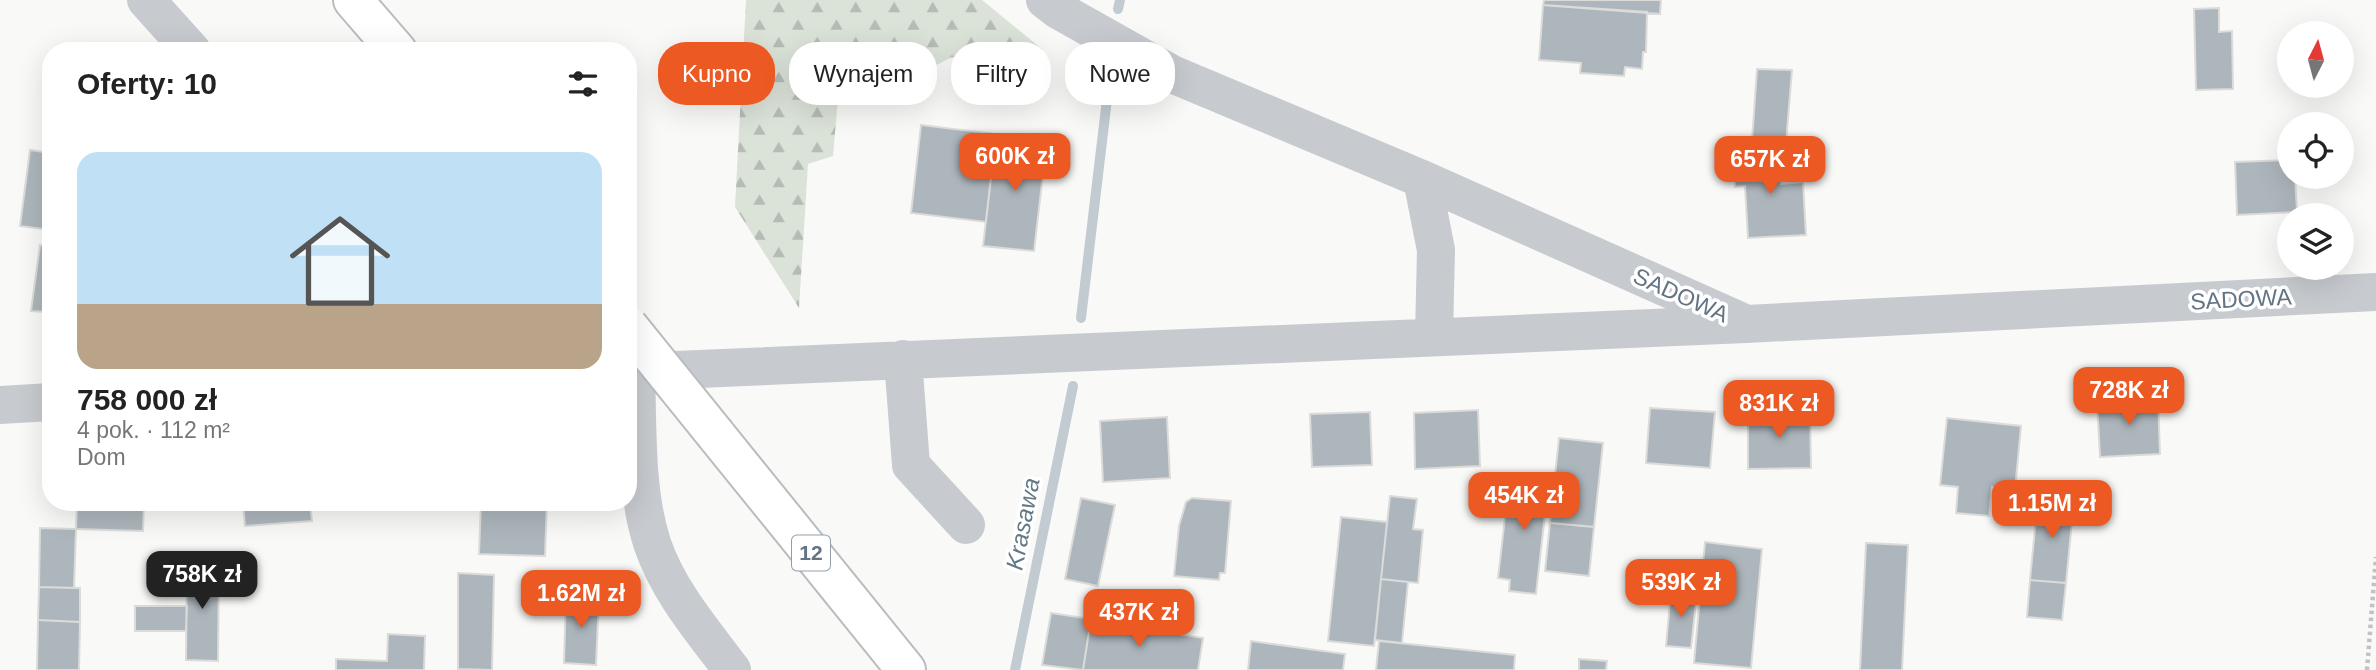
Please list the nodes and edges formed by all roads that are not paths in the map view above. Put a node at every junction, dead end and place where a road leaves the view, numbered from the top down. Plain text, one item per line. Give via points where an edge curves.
1 (146, 0) edge
2 (353, 0) edge
3 (1045, 0) edge
4 (184, 42) edge
5 (389, 42) edge
6 (1422, 179) junction
7 (2376, 292) edge
8 (1746, 324) junction
9 (1434, 335) junction
10 (637, 337) edge
11 (903, 359) junction
12 (637, 372) edge
13 (42, 403) edge
14 (0, 405) edge
15 (637, 441) edge
16 (966, 525) dead end
17 (732, 670) edge
18 (906, 670) edge

1 - 4 street
2 - 5 highway
3 - 6 street, SADOWA via 1172,74
6 - 8 street, SADOWA
6 - 9 street via 1436,250
7 - 8 street, SADOWA
8 - 9 street
9 - 11 street
10 - 18 highway, 12, bridge
11 - 12 street
11 - 16 street via 911,465
13 - 14 street
15 - 17 street via 652,543 681,603

